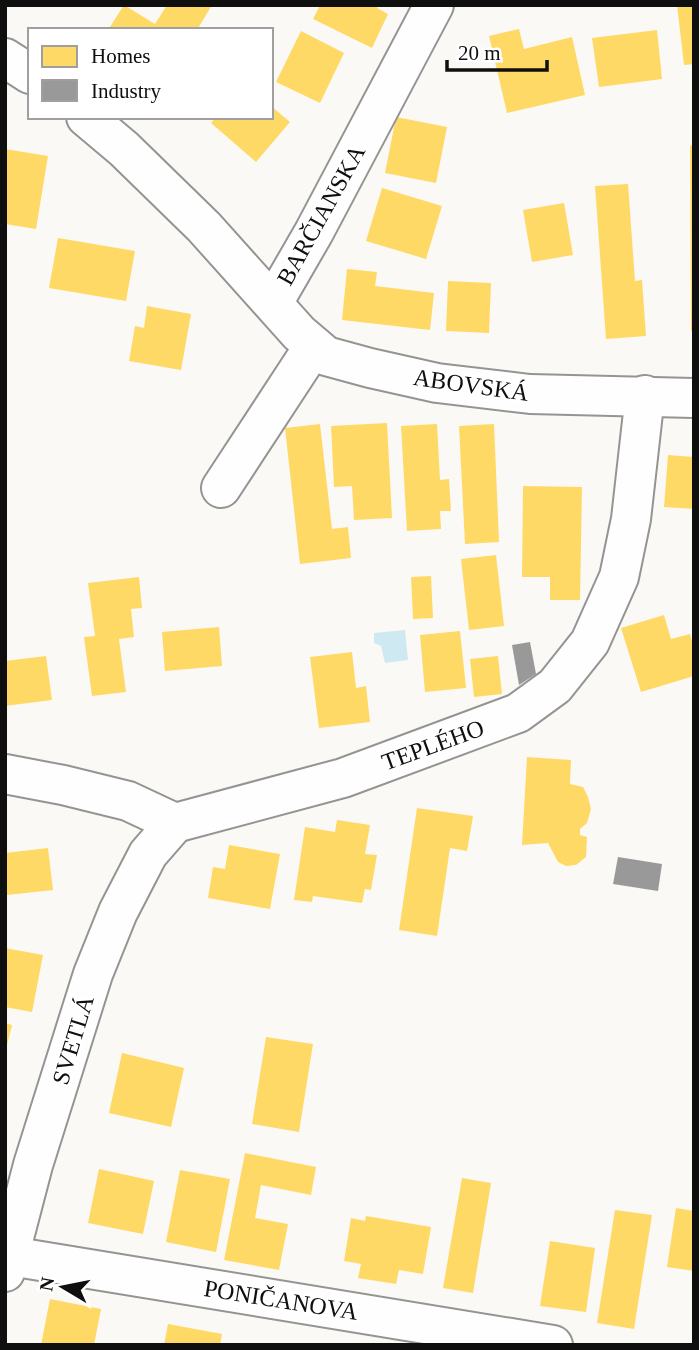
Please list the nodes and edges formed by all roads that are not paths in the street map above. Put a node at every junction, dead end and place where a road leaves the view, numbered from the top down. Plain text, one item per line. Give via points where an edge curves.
1 (434, 5) edge
2 (5, 58) edge
3 (28, 74) edge
4 (88, 119) edge
5 (273, 303) junction
6 (314, 346) junction
7 (645, 396) junction
8 (694, 398) edge
9 (221, 488) dead end
10 (5, 774) edge
11 (175, 823) junction
12 (19, 1161) edge
13 (8, 1264) edge
14 (553, 1345) edge

1 - 5 street, BARČIANSKA
2 - 3 street
4 - 5 street, BARČIANSKA via 204,227
5 - 6 street, ABOVSKÁ
6 - 7 street, ABOVSKÁ via 326,356 437,383 530,394
6 - 9 street
7 - 8 street, ABOVSKÁ
7 - 11 street, TEPLÉHO via 631,519 619,578 590,642 555,686 518,713 343,778
10 - 11 street via 128,801
11 - 12 street, SVETLÁ via 148,854 118,912
12 - 13 street, SVETLÁ
13 - 14 street, PONIČANOVA

